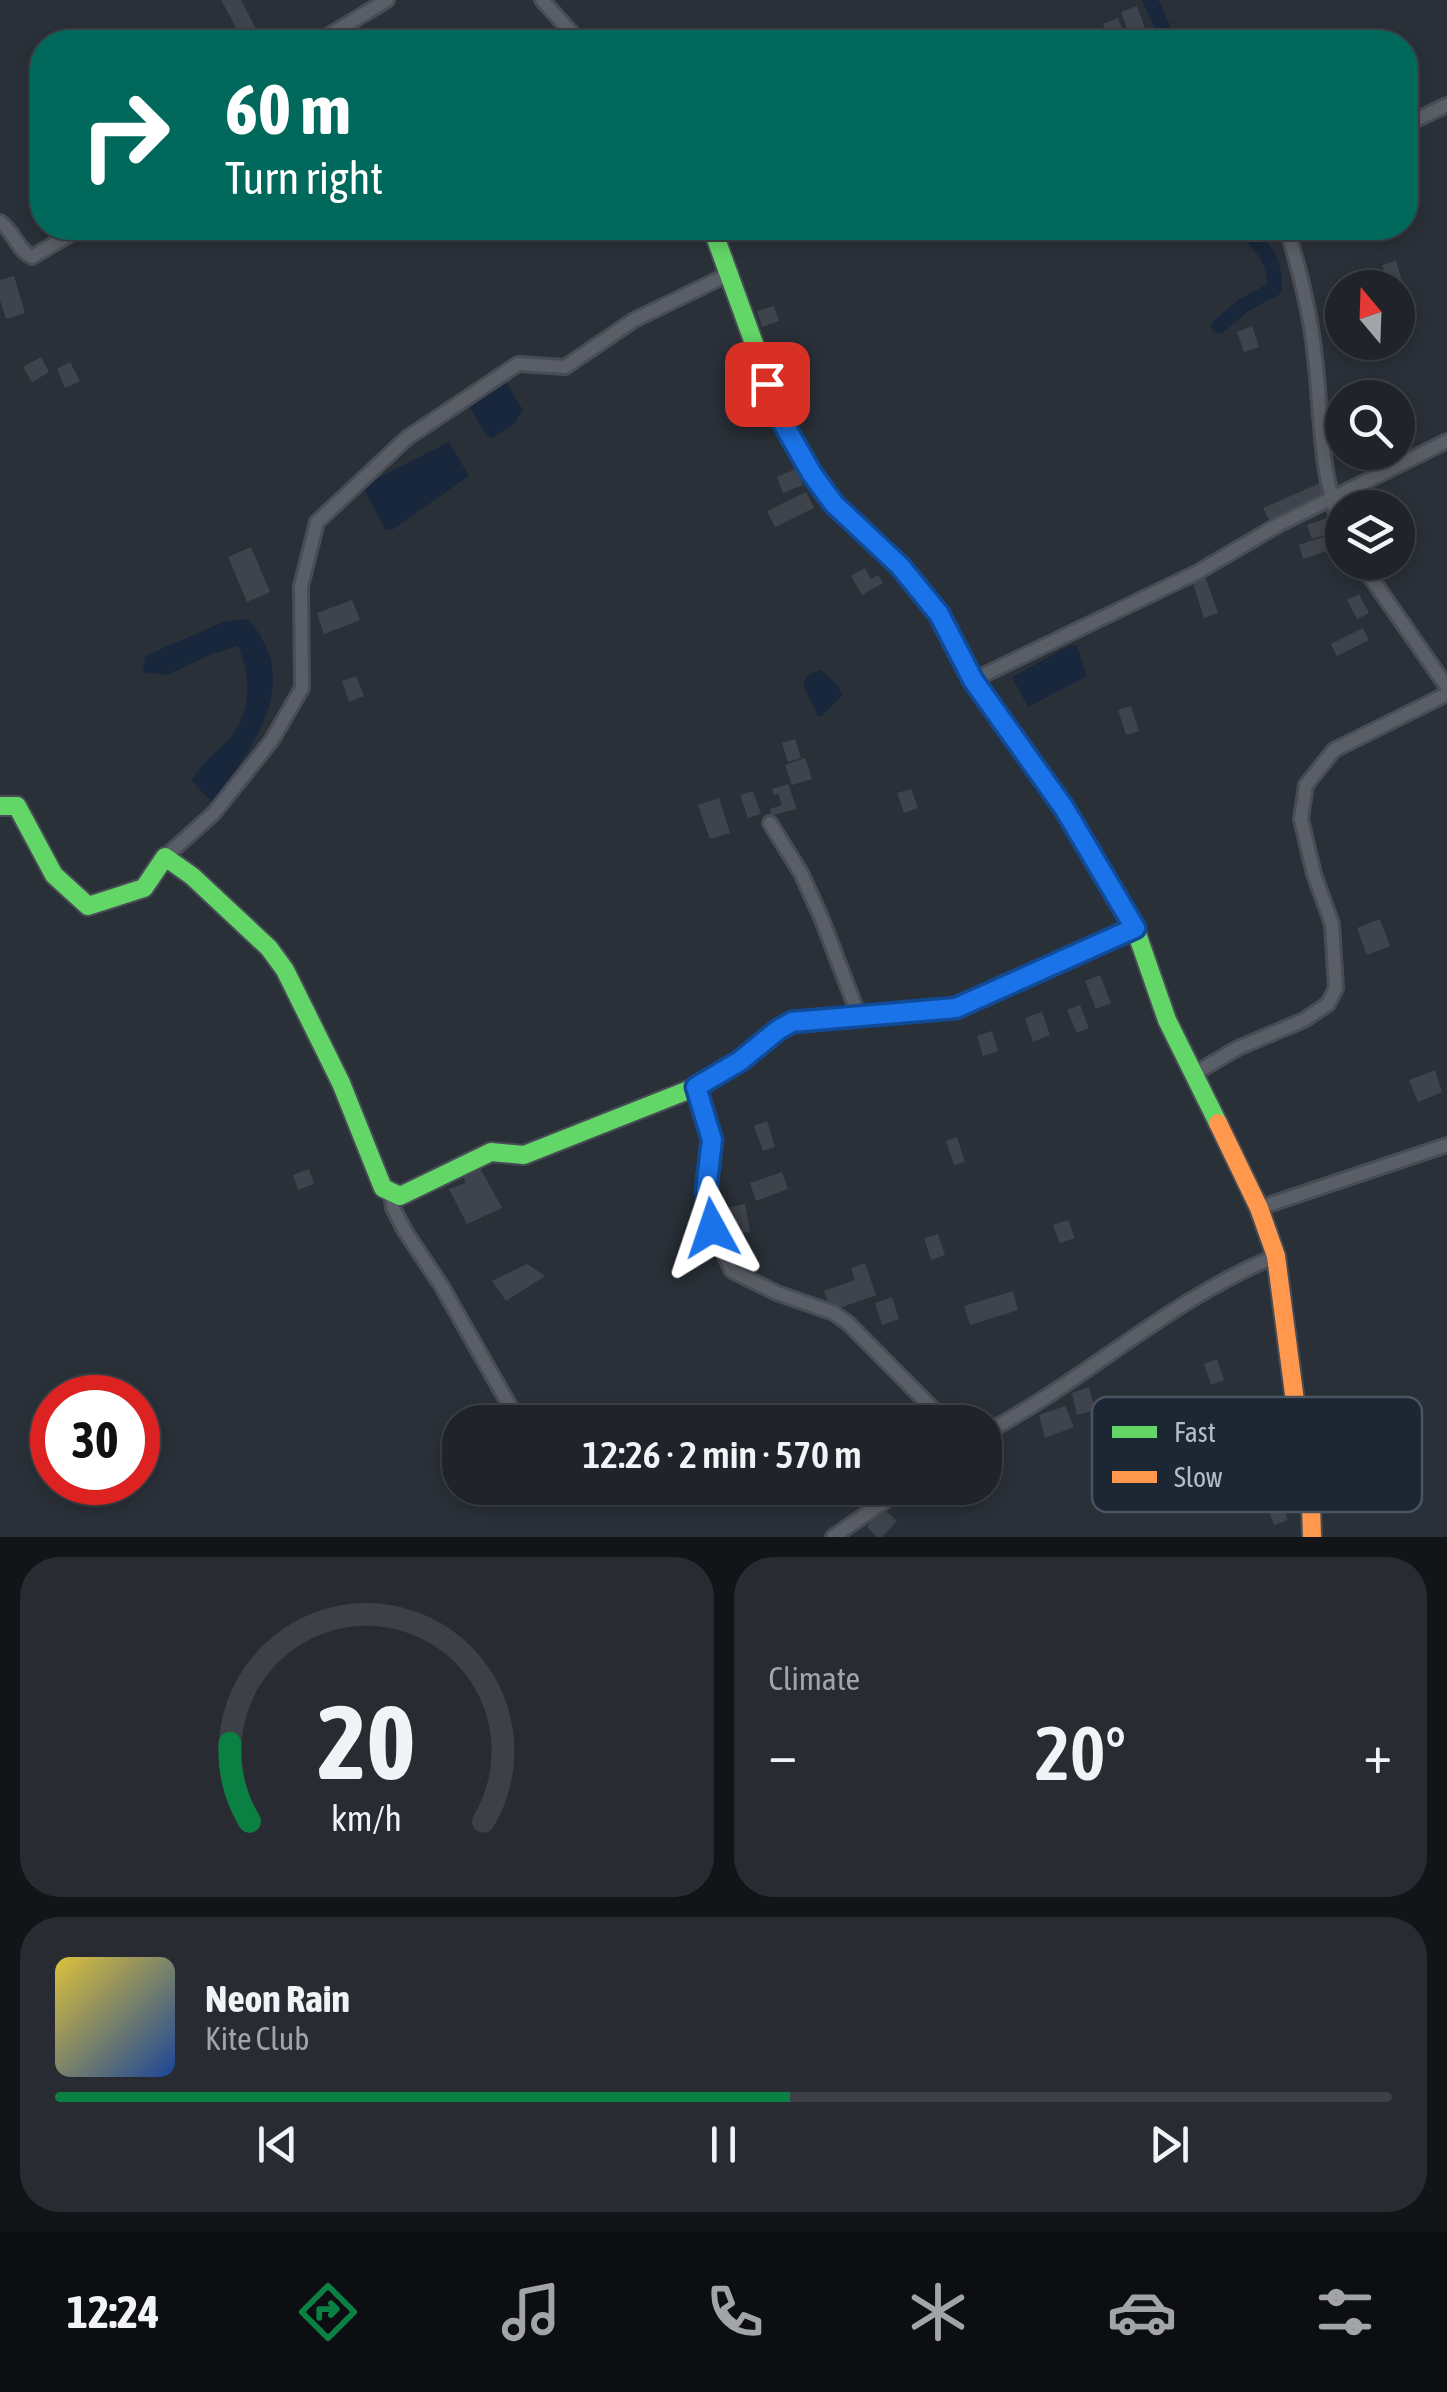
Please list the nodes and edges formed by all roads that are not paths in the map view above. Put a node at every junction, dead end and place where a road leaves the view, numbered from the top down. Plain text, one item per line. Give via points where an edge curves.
1 (387, 0) edge
2 (542, 0) edge
3 (338, 30) edge
4 (569, 30) edge
5 (1447, 105) edge
6 (1418, 119) edge
7 (0, 222) edge
8 (61, 240) edge
9 (716, 240) edge
10 (1290, 240) edge
11 (727, 276) junction
12 (1447, 442) edge
13 (1328, 490) edge
14 (1348, 490) edge
15 (1325, 502) edge
16 (1372, 580) edge
17 (973, 680) junction
18 (1447, 690) edge
19 (0, 806) edge
20 (770, 823) dead end
21 (165, 857) junction
22 (1135, 928) junction
23 (859, 1016) junction
24 (1192, 1074) junction
25 (696, 1087) junction
26 (1447, 1145) edge
27 (391, 1194) junction
28 (1259, 1208) junction
29 (1276, 1256) junction
30 (1294, 1397) edge
31 (510, 1405) edge
32 (929, 1405) edge
33 (1002, 1424) edge
34 (879, 1505) edge
35 (1311, 1512) edge
36 (833, 1537) edge
37 (1312, 1537) edge

1 - 3 street
2 - 4 street
5 - 6 street
7 - 8 street via 32,258
9 - 11 street
10 - 13 street via 1316,358
11 - 17 street via 783,423 812,474 939,614
11 - 21 street via 634,320 564,366 518,364 408,438 317,522 301,586 302,688 272,740 214,812
12 - 14 street
15 - 17 street via 1182,580
16 - 18 street
17 - 22 street via 1064,808
18 - 24 street via 1334,750 1306,785 1301,819 1332,924 1336,988 1328,1004
19 - 21 street via 17,806 45,864 88,906 144,888
20 - 23 street via 801,873
21 - 27 street via 269,948 285,970
22 - 23 street via 956,1008
22 - 24 street
23 - 25 street via 792,1022
24 - 28 street
25 - 27 street via 568,1140 524,1155 491,1152 413,1192
25 - 32 street via 712,1140 706,1190 712,1228 732,1271 834,1313
26 - 28 street
27 - 31 street via 405,1230
28 - 29 street
29 - 30 street
29 - 33 street via 1141,1329 1097,1366
34 - 36 street
35 - 37 street

